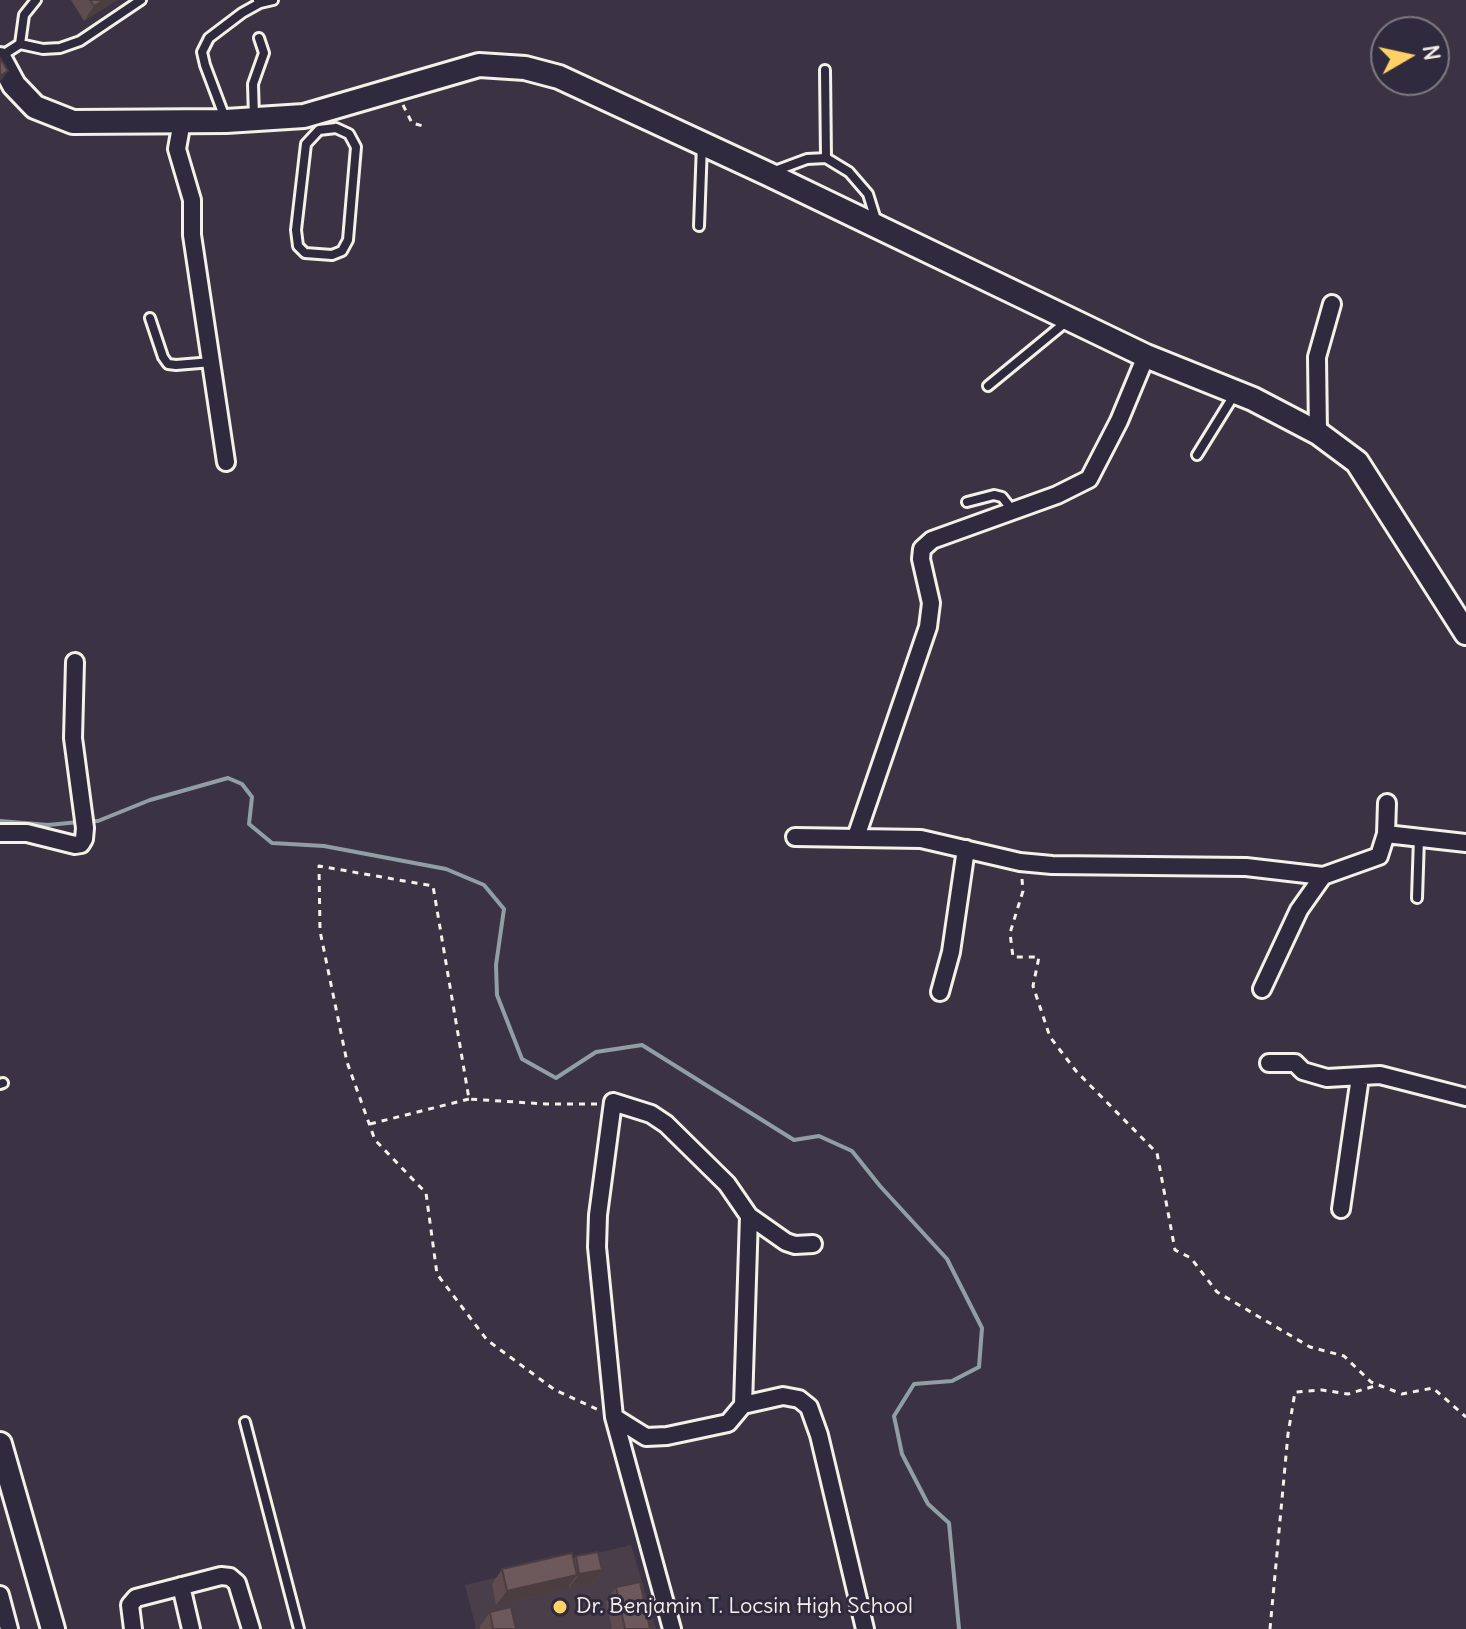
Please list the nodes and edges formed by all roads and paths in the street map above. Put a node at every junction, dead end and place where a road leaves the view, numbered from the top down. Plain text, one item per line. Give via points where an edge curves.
1 (36, 0) edge
2 (141, 0) edge
3 (273, 0) edge
4 (259, 2) edge
5 (259, 38) dead end
6 (20, 44) junction
7 (0, 58) edge
8 (825, 70) dead end
9 (397, 90) junction
10 (336, 118) junction
11 (254, 119) junction
12 (182, 121) junction
13 (226, 121) junction
14 (423, 126) dead end
15 (702, 143) junction
16 (826, 158) junction
17 (768, 174) junction
18 (699, 226) dead end
19 (878, 227) junction
20 (1332, 304) dead end
21 (150, 318) dead end
22 (1070, 319) junction
23 (1146, 356) junction
24 (213, 362) junction
25 (988, 386) dead end
26 (1236, 392) junction
27 (1318, 433) junction
28 (1197, 455) dead end
29 (226, 462) dead end
30 (967, 502) dead end
31 (1013, 511) junction
32 (1466, 633) edge
33 (75, 662) dead end
34 (1387, 803) dead end
35 (0, 833) edge
36 (1386, 834) junction
37 (795, 837) dead end
38 (856, 837) junction
39 (1419, 837) junction
40 (1466, 843) edge
41 (966, 849) junction
42 (1020, 862) junction
43 (1323, 876) junction
44 (1417, 898) dead end
45 (1262, 989) dead end
46 (940, 992) dead end
47 (1269, 1063) dead end
48 (1360, 1077) junction
49 (1466, 1097) edge
50 (469, 1099) junction
51 (613, 1102) junction
52 (370, 1124) junction
53 (1341, 1209) dead end
54 (749, 1216) junction
55 (813, 1244) dead end
56 (1378, 1385) junction
57 (743, 1405) junction
58 (614, 1417) junction
59 (1466, 1417) edge
60 (245, 1422) dead end
61 (0, 1444) edge
62 (181, 1586) junction
63 (0, 1595) edge
64 (9, 1629) edge
65 (53, 1629) edge
66 (133, 1629) edge
67 (191, 1629) edge
68 (251, 1629) edge
69 (299, 1629) edge
70 (672, 1629) edge
71 (865, 1629) edge
72 (1270, 1629) edge

1 - 6 lane via 24,15
2 - 6 lane via 80,41 43,49
3 - 4 lane
4 - 13 lane via 209,38 202,52
5 - 11 lane via 264,53 253,84
6 - 7 lane
7 - 12 street via 14,85 35,107 73,122
8 - 16 lane
9 - 10 street
9 - 14 path via 412,123
9 - 15 street via 479,65 525,68 559,77
10 - 10 lane via 356,147 348,240 332,255 305,253 296,230 306,144
10 - 11 street
11 - 13 street
12 - 13 street
12 - 24 street via 177,149 192,200 192,235
15 - 17 street
15 - 18 lane
16 - 17 lane via 807,159
16 - 19 lane via 849,172 868,194
17 - 19 street
19 - 22 street
20 - 27 street via 1317,357
21 - 24 lane via 168,364
22 - 23 street
22 - 25 lane
23 - 26 street
23 - 31 street via 1089,479
24 - 29 street
26 - 27 street
26 - 28 lane
27 - 32 street via 1357,462
30 - 31 lane via 994,495
31 - 38 street via 932,540 922,549 931,603 928,627
33 - 35 street via 73,738 84,820 81,844
34 - 36 street
36 - 39 street
36 - 43 street via 1379,856
37 - 38 street
38 - 41 street via 921,839
39 - 40 street
39 - 44 lane
41 - 42 street
41 - 46 street
42 - 43 street via 1246,867
42 - 56 path via 1023,891 1010,933 1013,957 1039,957 1033,986 1050,1037 1157,1153 1175,1250 1191,1258 1217,1292 1310,1347 1344,1356
43 - 45 street via 1299,910
47 - 48 street via 1295,1063 1327,1078
48 - 49 street via 1380,1075
48 - 53 street
50 - 51 path
50 - 52 path
50 - 52 path via 433,886 319,866 320,931 347,1062
51 - 54 street via 666,1124 727,1184
51 - 58 street via 597,1247
52 - 58 path via 375,1140 426,1193 437,1274 487,1340 555,1390
54 - 55 street via 786,1242
54 - 57 street
56 - 59 path via 1402,1394 1433,1388
56 - 72 path via 1348,1394 1295,1392
57 - 58 street via 728,1423 657,1437 646,1437
57 - 71 street via 783,1396 809,1407
58 - 70 street
60 - 69 lane
61 - 65 street
62 - 66 street via 136,1598 130,1605
62 - 67 street
62 - 68 street via 230,1577 237,1583
63 - 64 street

